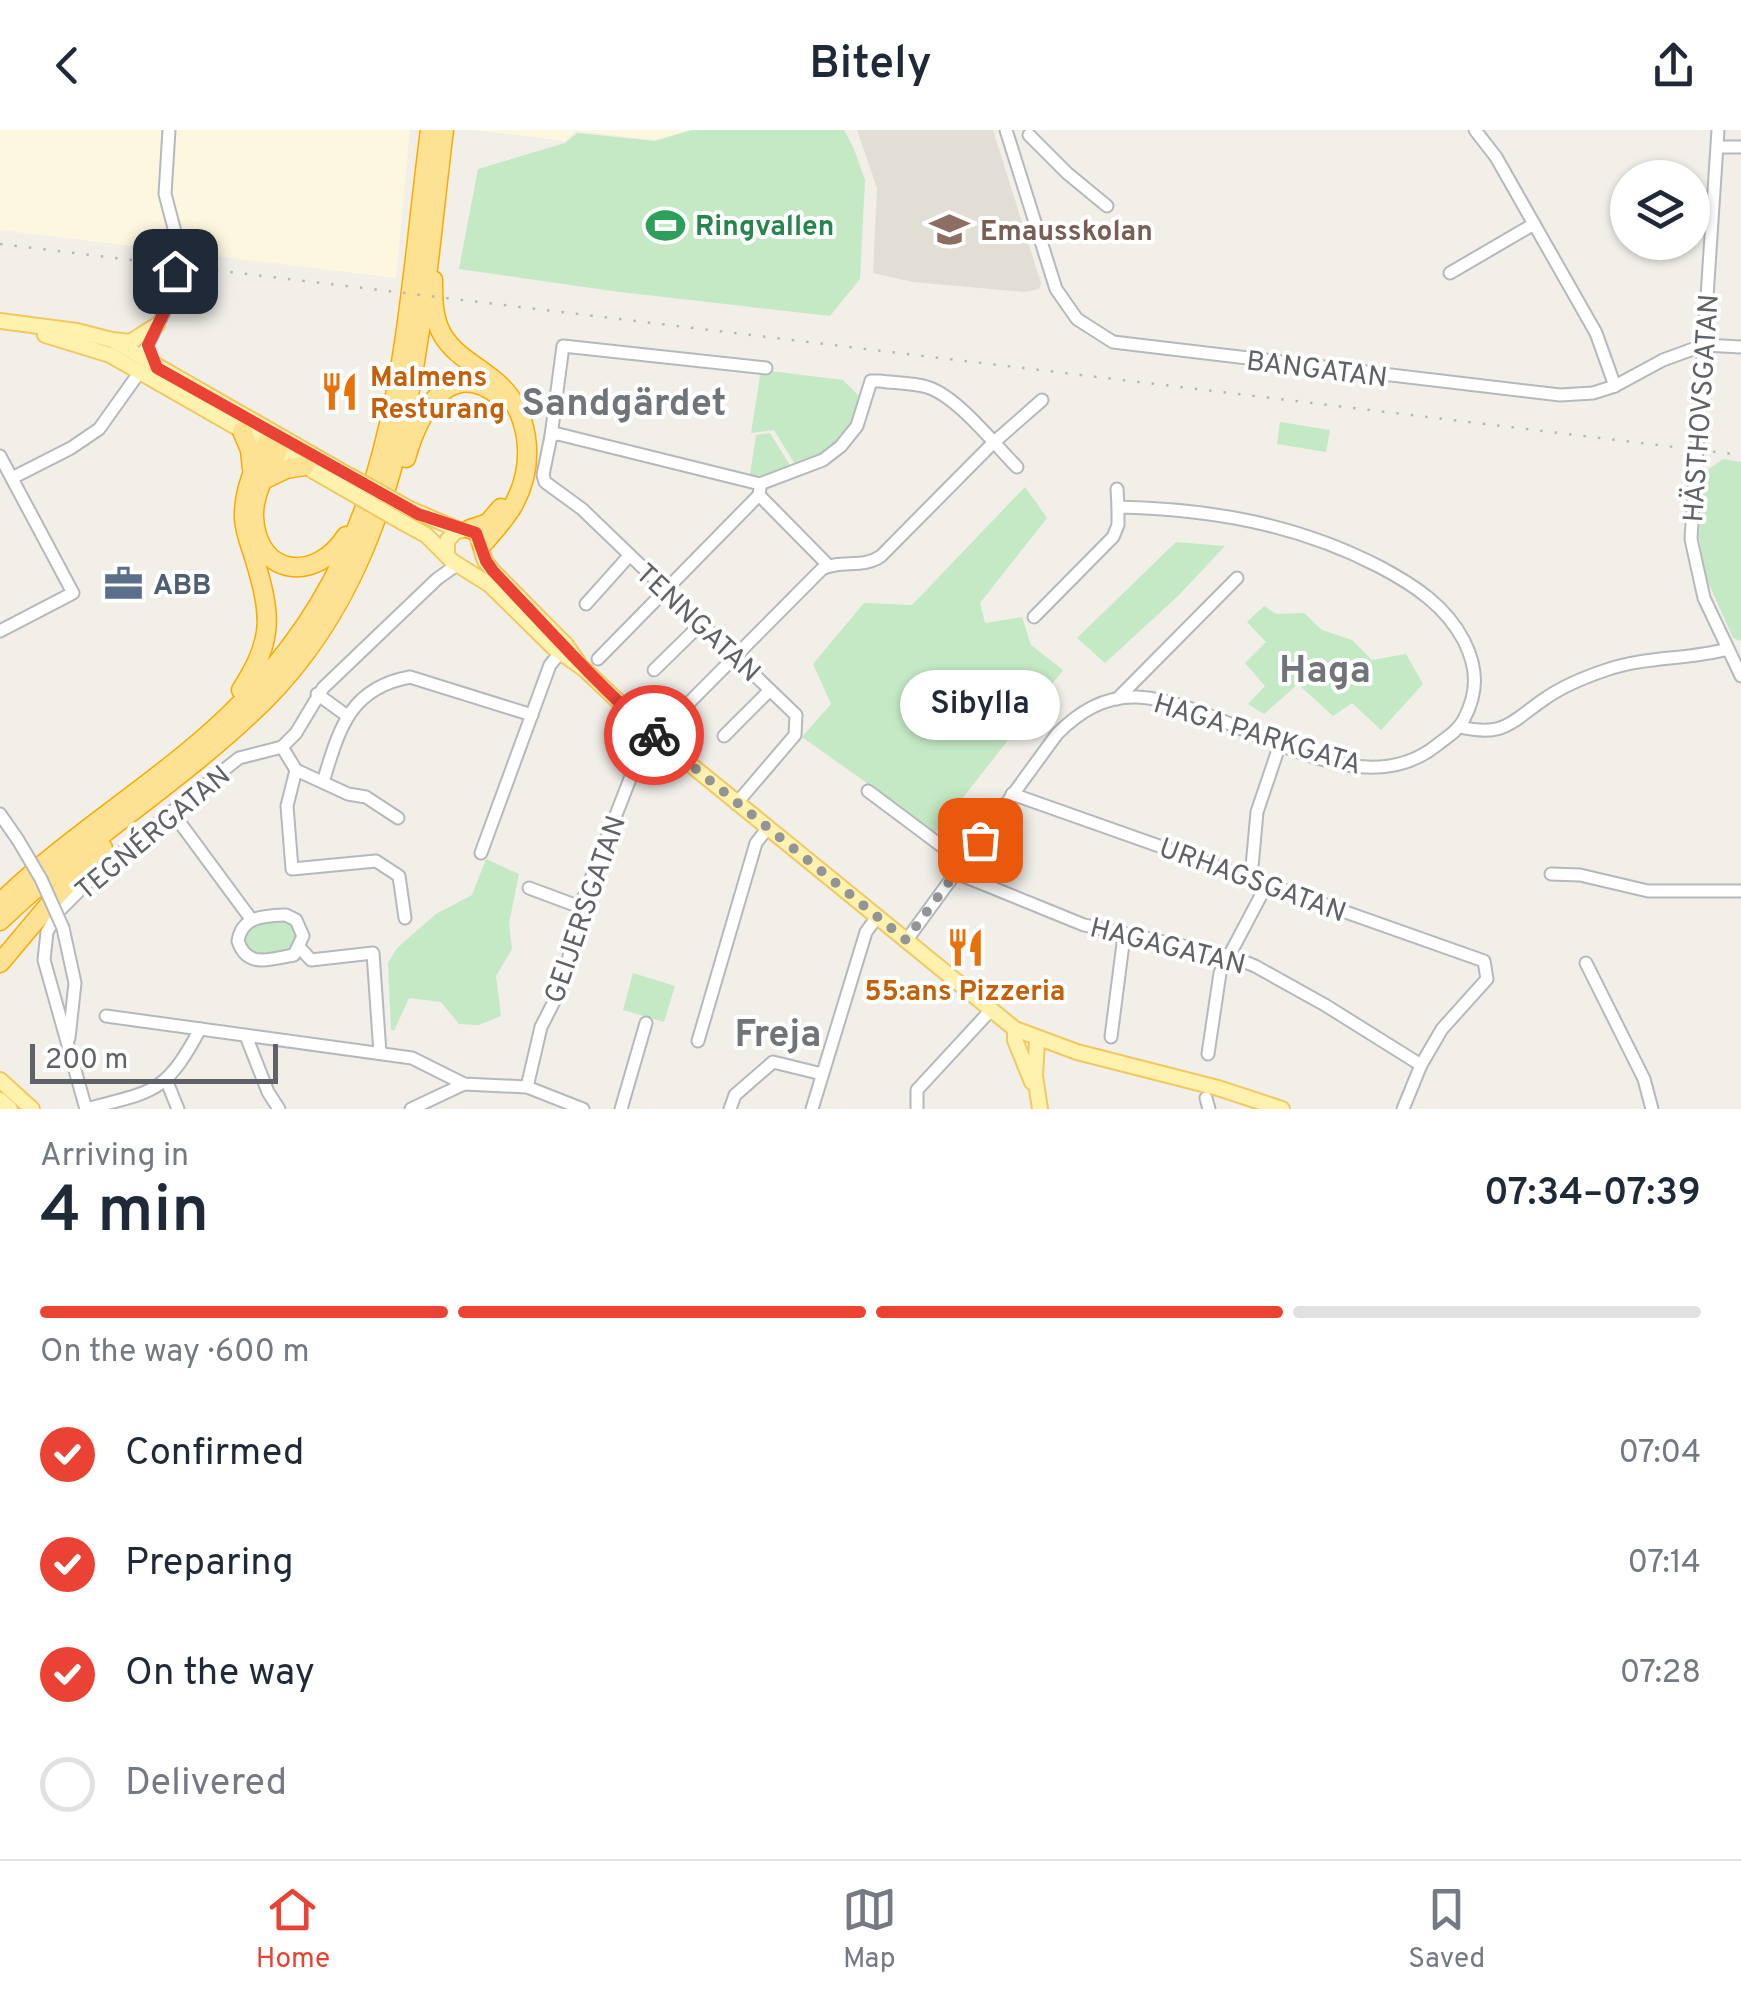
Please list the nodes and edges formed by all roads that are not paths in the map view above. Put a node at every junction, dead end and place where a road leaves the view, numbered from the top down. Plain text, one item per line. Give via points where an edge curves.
1 (169, 130) edge
2 (1006, 130) edge
3 (1475, 130) edge
4 (1718, 130) edge
5 (437, 132) edge
6 (1033, 133) edge
7 (1012, 145) junction
8 (1718, 147) junction
9 (1741, 147) edge
10 (1106, 206) dead end
11 (1534, 224) junction
12 (429, 250) junction
13 (1450, 273) dead end
14 (0, 325) edge
15 (157, 326) junction
16 (112, 340) junction
17 (1704, 345) junction
18 (1741, 347) edge
19 (139, 361) junction
20 (766, 368) dead end
21 (1614, 386) junction
22 (1042, 400) dead end
23 (242, 431) junction
24 (275, 442) junction
25 (549, 442) junction
26 (992, 444) junction
27 (0, 456) edge
28 (305, 466) junction
29 (1017, 467) dead end
30 (258, 476) junction
31 (12, 478) junction
32 (347, 482) junction
33 (388, 484) junction
34 (760, 490) junction
35 (1117, 490) dead end
36 (1118, 507) junction
37 (406, 515) junction
38 (363, 518) junction
39 (464, 530) junction
40 (482, 548) junction
41 (630, 556) junction
42 (454, 559) junction
43 (828, 565) junction
44 (1236, 578) dead end
45 (666, 590) junction
46 (586, 604) dead end
47 (1034, 617) dead end
48 (701, 624) junction
49 (0, 631) edge
50 (563, 649) junction
51 (1728, 649) junction
52 (736, 656) junction
53 (598, 659) dead end
54 (654, 670) dead end
55 (1741, 676) edge
56 (770, 690) junction
57 (317, 694) junction
58 (1117, 699) junction
59 (532, 715) junction
60 (346, 716) junction
61 (669, 723) dead end
62 (1460, 726) junction
63 (653, 734) junction
64 (724, 736) dead end
65 (1280, 744) junction
66 (282, 747) junction
67 (175, 762) junction
68 (296, 770) junction
69 (323, 782) junction
70 (868, 791) dead end
71 (1012, 794) junction
72 (736, 804) junction
73 (138, 808) junction
74 (172, 812) junction
75 (0, 814) edge
76 (398, 818) dead end
77 (766, 830) junction
78 (481, 853) dead end
79 (960, 868) junction
80 (1551, 874) dead end
81 (1251, 878) junction
82 (1267, 884) junction
83 (529, 888) dead end
84 (1741, 891) edge
85 (0, 902) edge
86 (580, 907) junction
87 (877, 917) junction
88 (405, 918) dead end
89 (251, 919) junction
90 (0, 921) edge
91 (1124, 936) junction
92 (906, 940) junction
93 (300, 948) junction
94 (1230, 956) junction
95 (0, 962) edge
96 (1586, 963) dead end
97 (990, 1011) junction
98 (106, 1016) dead end
99 (646, 1024) dead end
100 (200, 1029) junction
101 (1015, 1029) junction
102 (246, 1036) junction
103 (1112, 1037) dead end
104 (1037, 1040) junction
105 (698, 1041) dead end
106 (68, 1042) junction
107 (380, 1052) junction
108 (1208, 1054) dead end
109 (1421, 1066) junction
110 (822, 1074) junction
111 (0, 1080) edge
112 (167, 1082) junction
113 (464, 1084) junction
114 (527, 1088) junction
115 (1036, 1092) junction
116 (0, 1100) edge
117 (578, 1108) edge
118 (10, 1109) edge
119 (32, 1109) edge
120 (86, 1109) edge
121 (178, 1109) edge
122 (279, 1109) edge
123 (412, 1109) edge
124 (621, 1109) edge
125 (730, 1109) edge
126 (812, 1109) edge
127 (917, 1109) edge
128 (1040, 1109) edge
129 (1282, 1109) edge
130 (1403, 1109) edge
131 (1652, 1109) edge

1 - 15 street via 166,194 179,247 172,296
2 - 7 street, BANGATAN
3 - 11 street
4 - 8 street, HÄSTHOVSGATAN
5 - 12 highway
5 - 38 highway via 394,404
6 - 7 street
6 - 10 street
7 - 21 street, BANGATAN via 1056,289 1077,319 1113,342 1560,396
8 - 9 street
8 - 17 street, HÄSTHOVSGATAN
11 - 13 street
11 - 21 street via 1596,333
12 - 33 highway via 406,413
12 - 40 highway via 434,313 443,336 507,392 525,429 521,489
14 - 16 main road
14 - 19 main road
15 - 16 main road via 130,342
15 - 19 street
16 - 19 main road
17 - 18 street, BANGATAN
17 - 21 street, BANGATAN
17 - 51 street, HÄSTHOVSGATAN via 1691,539 1704,598
19 - 23 main road
19 - 24 main road
19 - 31 street via 99,428
20 - 25 street via 563,346
22 - 26 street
23 - 24 main road
23 - 30 highway
24 - 28 main road
24 - 30 highway
24 - 32 main road
25 - 34 street via 558,434
25 - 41 street, TENNGATAN via 545,482
26 - 29 street
26 - 34 street via 937,392 872,382 857,426 832,455
26 - 43 street via 873,562
27 - 31 street
28 - 30 highway
28 - 32 main road
30 - 38 highway via 255,526 283,565 305,568 328,559
30 - 67 highway via 244,519 268,607 266,643 242,690 176,751
31 - 49 street via 73,593
32 - 37 main road, bridge
33 - 39 highway via 399,479 433,399 452,385 486,386 510,410 519,453 498,512
33 - 73 highway via 349,581 300,658 228,735
34 - 43 street
34 - 45 street
35 - 36 street
36 - 47 street via 1113,536
36 - 62 street via 1218,513 1288,528 1402,579 1443,612 1472,658 1476,688
37 - 39 main road
37 - 42 main road
38 - 67 highway via 323,599 282,657
39 - 40 main road via 480,538
39 - 42 main road via 447,541
40 - 42 main road via 472,563
40 - 50 main road via 493,571
41 - 45 street, TENNGATAN
41 - 46 street
42 - 50 main road
42 - 57 street
43 - 52 street
44 - 58 street
45 - 48 street, TENNGATAN
45 - 53 street
48 - 52 street, TENNGATAN
48 - 54 street
50 - 59 street via 550,664
50 - 63 main road
51 - 55 street, HÄSTHOVSGATAN
51 - 62 street via 1622,665 1546,698 1510,726
52 - 56 street, TENNGATAN
52 - 61 street
56 - 64 street
56 - 72 street, TENNGATAN via 796,715 795,735
57 - 60 street
57 - 66 street
58 - 65 street, HAGA PARKGATA via 1163,702
58 - 71 street, HAGA PARKGATA via 1073,718
59 - 60 street via 410,677 364,698
59 - 78 street
60 - 69 street
62 - 65 street, HAGA PARKGATA via 1425,755 1378,769
63 - 72 main road
63 - 86 street, GEIJERSGATAN
65 - 81 street via 1256,812
66 - 68 street
66 - 74 street, TEGNÉRGATAN via 239,758
67 - 85 highway
68 - 69 street
68 - 88 street via 287,806 292,869 376,862 399,876
69 - 76 street via 366,797
70 - 79 street, HAGAGATAN
71 - 79 street, HAGA PARKGATA
71 - 81 street, URHAGSGATAN
72 - 77 main road
73 - 90 highway
73 - 95 highway
74 - 89 street
74 - 106 street, TEGNÉRGATAN via 103,867 51,924 44,960
75 - 106 street, bridge via 63,928 75,983
77 - 87 main road
77 - 105 street via 756,843
79 - 91 street, HAGAGATAN via 1072,921
79 - 92 street, HAGA PARKGATA
80 - 84 street via 1648,891
81 - 82 street, URHAGSGATAN
82 - 94 street
82 - 109 street, URHAGSGATAN via 1484,961 1481,987 1442,1029
83 - 86 street
86 - 114 street, GEIJERSGATAN via 563,984 540,1027
87 - 92 main road
87 - 110 street via 866,932
89 - 93 street via 292,918 303,936
89 - 93 street via 238,941 252,960 294,955
91 - 94 street, HAGAGATAN
91 - 103 street
92 - 97 main road
93 - 107 street via 311,960 374,954
94 - 108 street via 1220,973
94 - 109 street, HAGAGATAN via 1284,981
96 - 131 street via 1644,1079
97 - 101 main road
97 - 127 street via 917,1090
98 - 100 street
99 - 124 street
100 - 102 street
100 - 112 street
101 - 104 main road
101 - 115 main road
102 - 107 street
102 - 122 street
104 - 115 main road
104 - 129 main road
106 - 120 street, TEGNÉRGATAN
107 - 113 street via 420,1061
109 - 130 street
110 - 125 street via 773,1062 735,1095
110 - 126 street
111 - 119 main road
112 - 120 street
112 - 121 street
113 - 114 street
113 - 123 street
114 - 117 street
115 - 128 main road
116 - 118 main road

